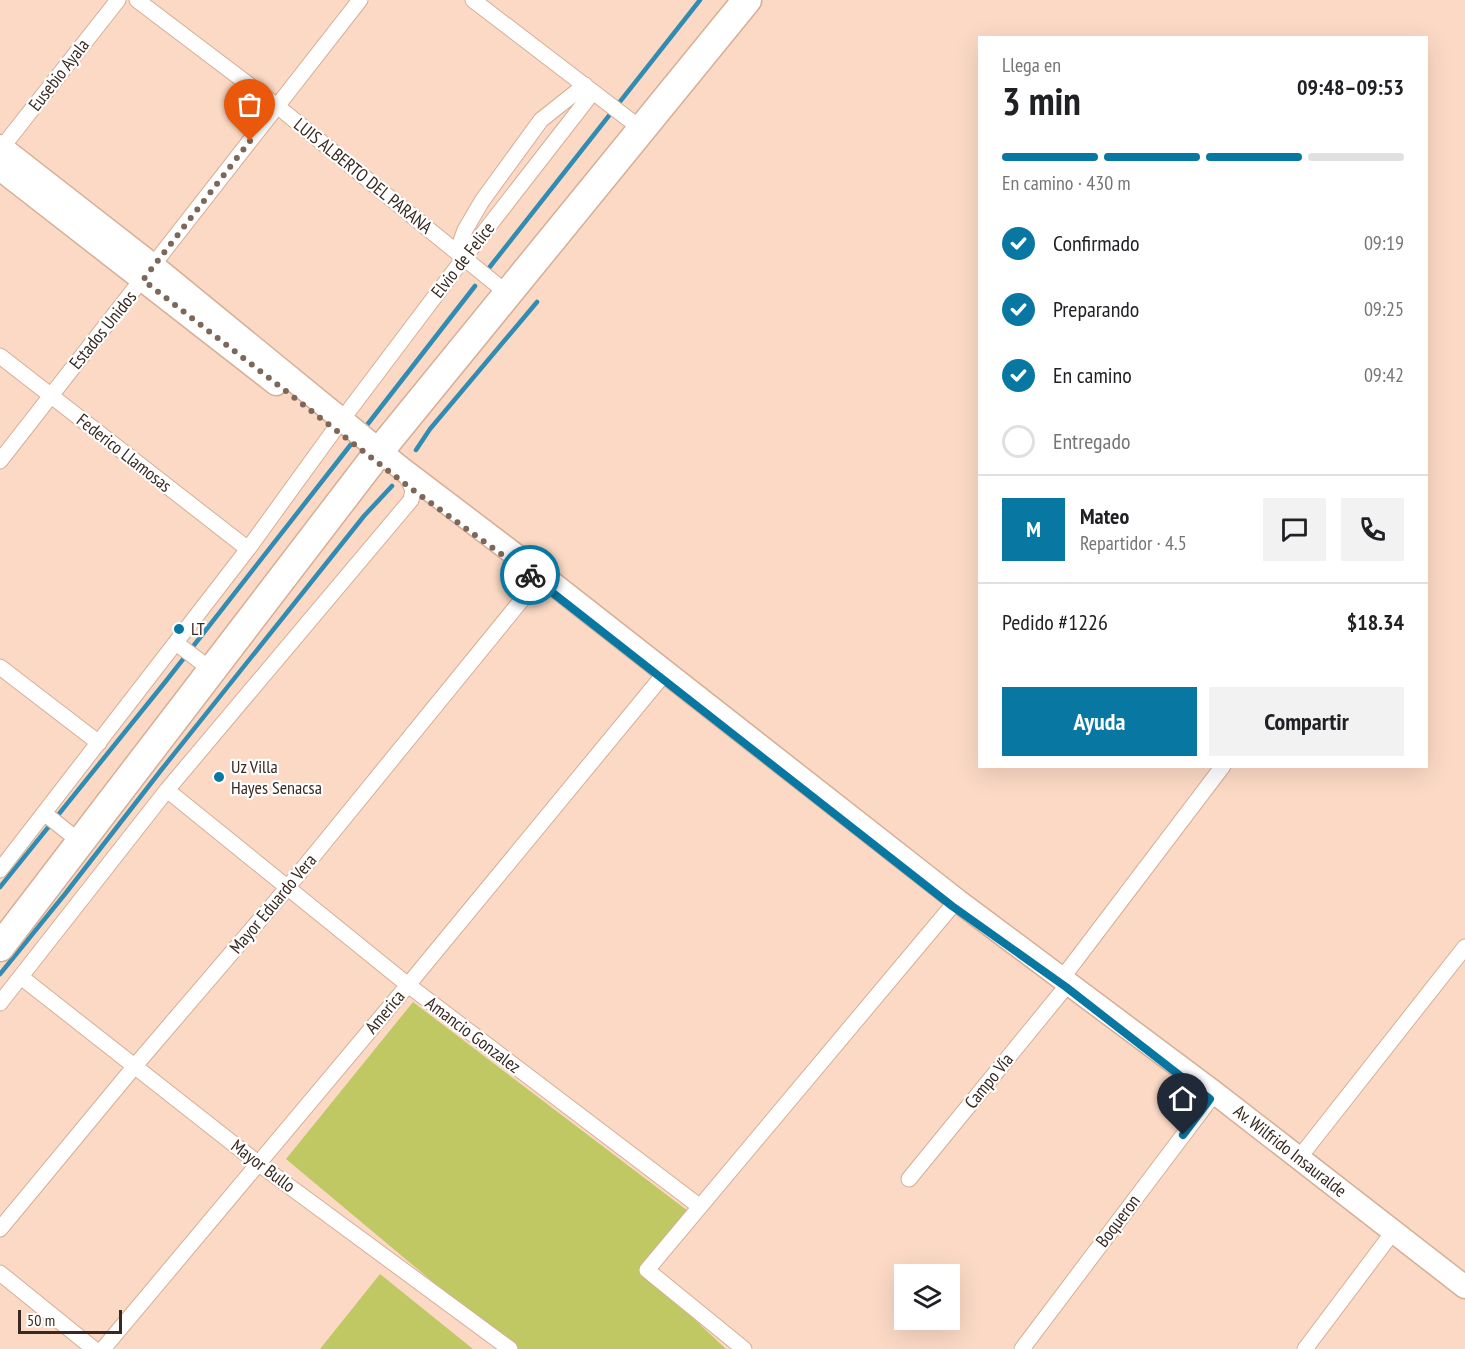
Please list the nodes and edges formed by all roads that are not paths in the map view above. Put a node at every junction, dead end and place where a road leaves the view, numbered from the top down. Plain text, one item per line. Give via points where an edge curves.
1 (118, 0) edge
2 (137, 0) edge
3 (360, 0) edge
4 (473, 0) edge
5 (731, 0) edge
6 (747, 0) edge
7 (589, 89) junction
8 (277, 106) junction
9 (631, 121) junction
10 (0, 153) edge
11 (461, 255) junction
12 (148, 273) junction
13 (502, 289) junction
14 (0, 356) edge
15 (50, 395) junction
16 (339, 424) junction
17 (378, 454) junction
18 (0, 460) edge
19 (413, 490) junction
20 (248, 549) junction
21 (540, 578) junction
22 (190, 653) junction
23 (0, 667) edge
24 (664, 675) junction
25 (99, 743) junction
26 (1222, 768) edge
27 (167, 790) junction
28 (55, 822) junction
29 (0, 870) edge
30 (288, 887) junction
31 (955, 903) junction
32 (0, 921) edge
33 (0, 947) edge
34 (1465, 947) edge
35 (21, 977) junction
36 (1066, 983) junction
37 (408, 985) junction
38 (0, 1003) edge
39 (134, 1067) junction
40 (1213, 1096) junction
41 (1299, 1158) junction
42 (259, 1164) junction
43 (909, 1179) dead end
44 (699, 1206) junction
45 (0, 1229) edge
46 (1390, 1235) junction
47 (0, 1274) edge
48 (1465, 1287) edge
49 (1465, 1298) edge
50 (94, 1349) edge
51 (103, 1349) edge
52 (510, 1349) edge
53 (744, 1349) edge
54 (1022, 1349) edge
55 (1305, 1349) edge

1 - 10 street, Eusebio Ayala
2 - 8 street, LUIS ALBERTO DEL PARANA
3 - 8 street, Estados Unidos
4 - 7 street
5 - 9 highway
6 - 17 highway
7 - 9 street
7 - 11 street, Elvio de Felice
7 - 11 street via 541,120 482,201 465,230
8 - 11 street, LUIS ALBERTO DEL PARANA
8 - 12 street, Estados Unidos
9 - 13 highway
10 - 12 street
11 - 13 street, LUIS ALBERTO DEL PARANA
11 - 16 street, Elvio de Felice
12 - 15 street, Estados Unidos
12 - 16 street
12 - 16 street via 315,414
13 - 17 highway
14 - 15 street, Federico Llamosas
15 - 18 street, Estados Unidos
15 - 20 street, Federico Llamosas
16 - 17 street
16 - 20 street, Elvio de Felice
17 - 19 street
17 - 21 street, Av. Wilfrido Insauralde
17 - 22 highway
17 - 33 highway
19 - 21 street
19 - 27 street via 411,500
20 - 22 street, Elvio de Felice
21 - 24 street, Av. Wilfrido Insauralde
21 - 30 street, Mayor Eduardo Vera
22 - 25 street, Elvio de Felice
22 - 28 highway
23 - 25 street
24 - 31 street, Av. Wilfrido Insauralde
24 - 37 street, America
25 - 28 street, Elvio de Felice
26 - 36 street, Campo Vía
27 - 30 street, Amancio Gonzalez
27 - 35 street
28 - 29 street, Elvio de Felice
28 - 32 highway
30 - 37 street, Amancio Gonzalez
30 - 39 street, Mayor Eduardo Vera
31 - 36 street, Av. Wilfrido Insauralde
31 - 44 street
34 - 41 street
35 - 38 street
35 - 39 street, Mayor Bullo
36 - 40 street, Av. Wilfrido Insauralde
36 - 43 street, Campo Vía
37 - 42 street, America
37 - 44 street, Amancio Gonzalez
39 - 42 street, Mayor Bullo
39 - 45 street, Mayor Eduardo Vera
40 - 41 street, Av. Wilfrido Insauralde
40 - 46 street
40 - 54 street, Boqueron
41 - 46 street, Av. Wilfrido Insauralde
42 - 51 street, America
42 - 52 street, Mayor Bullo
44 - 53 street via 646,1270
46 - 48 street, Av. Wilfrido Insauralde
46 - 49 street
46 - 55 street
47 - 50 street

